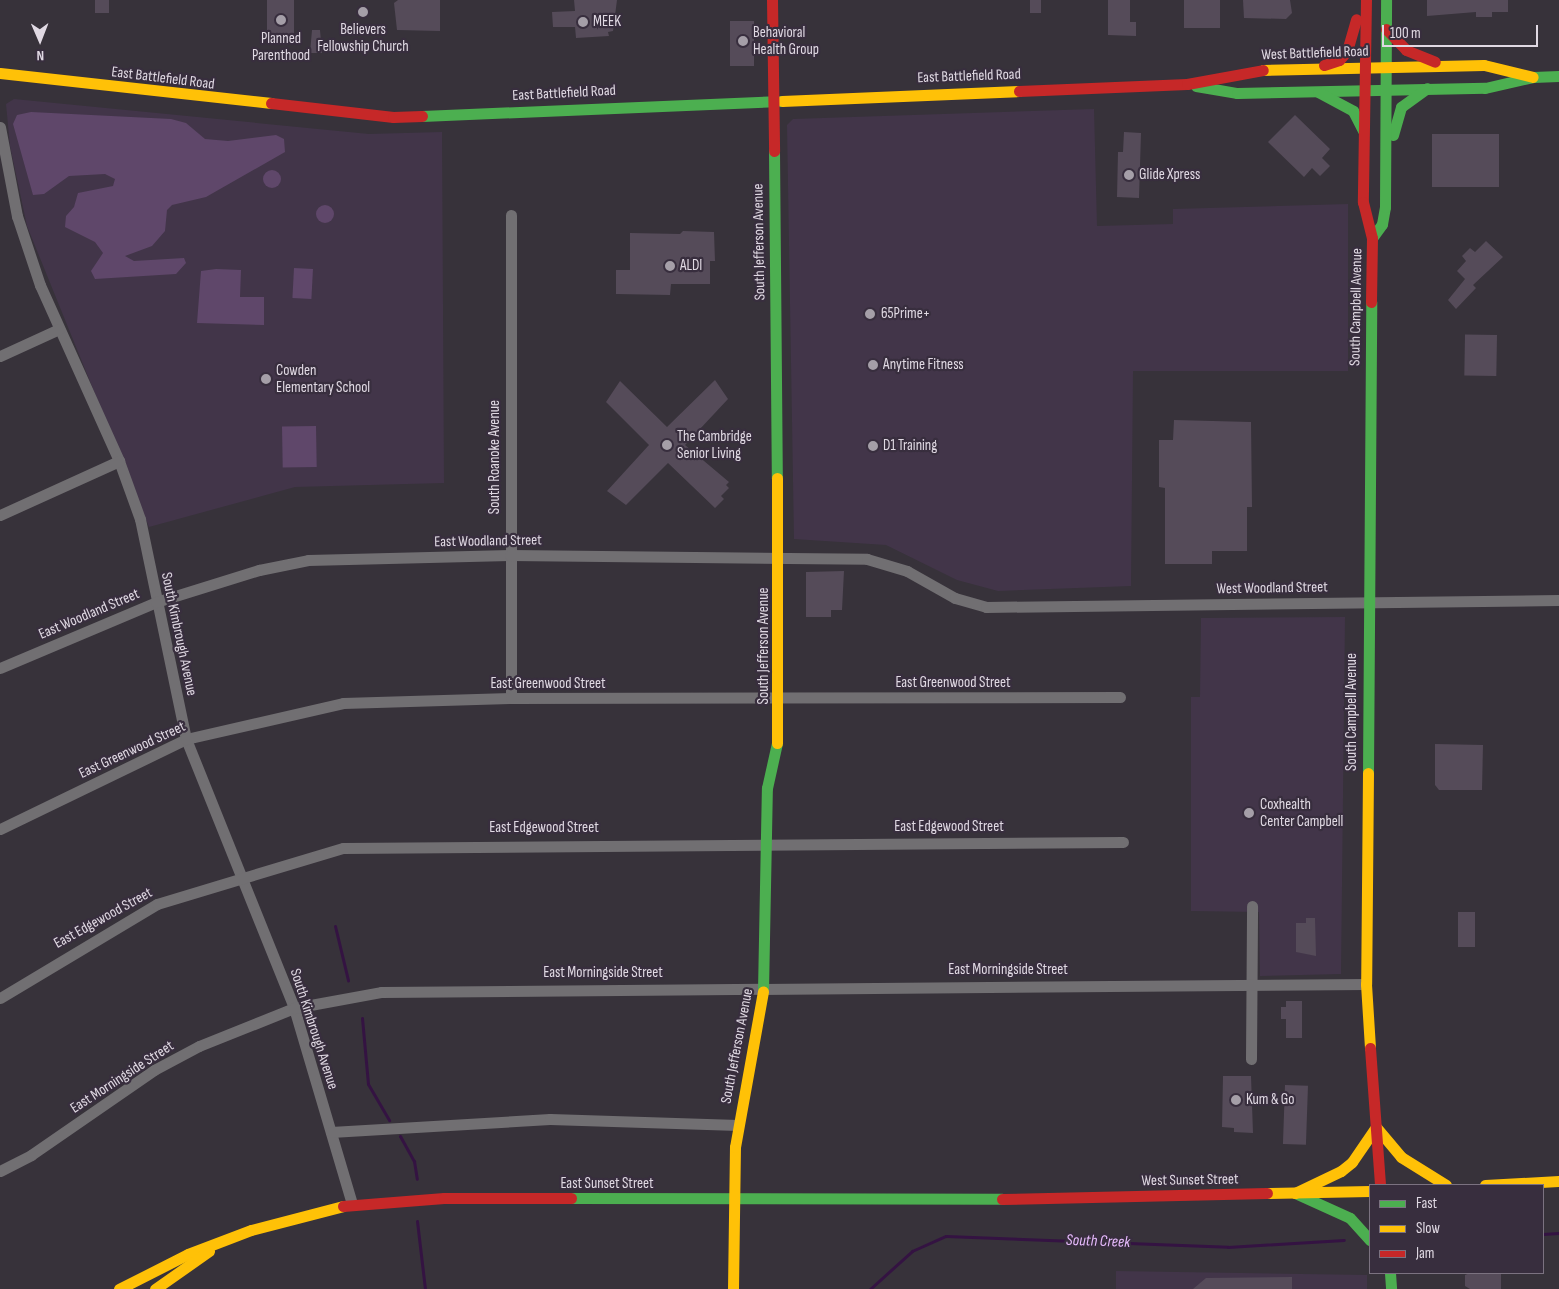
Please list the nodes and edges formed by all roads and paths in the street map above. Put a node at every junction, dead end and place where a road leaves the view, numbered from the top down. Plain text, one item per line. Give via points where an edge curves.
1 (772, 0) edge
2 (1357, 0) edge
3 (1366, 0) edge
4 (1386, 0) edge
5 (1386, 29) junction
6 (1443, 65) junction
7 (1364, 66) junction
8 (1386, 66) junction
9 (1316, 68) junction
10 (0, 73) edge
11 (1559, 76) edge
12 (1533, 77) junction
13 (1187, 84) junction
14 (1132, 85) joint
15 (1365, 88) junction
16 (1385, 88) junction
17 (1427, 88) junction
18 (1315, 90) junction
19 (771, 98) junction
20 (0, 127) edge
21 (1364, 132) junction
22 (1385, 195) junction
23 (511, 215) dead end
24 (1372, 238) junction
25 (59, 329) junction
26 (0, 356) edge
27 (119, 461) junction
28 (0, 514) edge
29 (510, 555) junction
30 (778, 556) junction
31 (1559, 600) edge
32 (1367, 601) junction
33 (156, 602) junction
34 (986, 607) joint
35 (0, 668) edge
36 (1120, 697) dead end
37 (511, 698) junction
38 (780, 699) junction
39 (186, 740) junction
40 (0, 829) edge
41 (766, 842) junction
42 (1123, 842) dead end
43 (240, 876) junction
44 (1252, 906) dead end
45 (1366, 984) junction
46 (1252, 985) junction
47 (764, 986) junction
48 (0, 998) edge
49 (294, 1008) junction
50 (1251, 1058) dead end
51 (738, 1125) junction
52 (1376, 1127) junction
53 (331, 1132) junction
54 (0, 1171) edge
55 (1559, 1181) edge
56 (1380, 1184) edge
57 (1444, 1184) edge
58 (1504, 1184) edge
59 (1369, 1191) edge
60 (1295, 1193) junction
61 (733, 1199) junction
62 (1010, 1199) joint
63 (352, 1204) junction
64 (1369, 1239) edge
65 (212, 1248) junction
66 (1390, 1274) edge
67 (120, 1289) edge
68 (155, 1289) edge
69 (733, 1289) edge
70 (1391, 1289) edge

1 - 19 main road, South Jefferson Avenue
2 - 9 main road via 1352,43 1339,60
3 - 7 main road, South Campbell Avenue
4 - 5 main road, South Campbell Avenue
5 - 6 main road via 1406,50
5 - 8 main road, South Campbell Avenue
6 - 8 main road, West Battlefield Road
6 - 12 main road, West Battlefield Road via 1484,65
7 - 8 main road, West Battlefield Road
7 - 9 main road, West Battlefield Road
7 - 15 main road, South Campbell Avenue
8 - 16 main road, South Campbell Avenue
9 - 13 main road, West Battlefield Road via 1240,71
10 - 19 main road, East Battlefield Road via 393,116
11 - 12 main road, West Battlefield Road
12 - 17 main road, West Battlefield Road via 1485,88
13 - 14 main road, West Battlefield Road
13 - 18 main road, West Battlefield Road via 1237,93
14 - 19 main road, East Battlefield Road
15 - 16 main road, West Battlefield Road
15 - 18 main road, West Battlefield Road
15 - 21 main road, South Campbell Avenue
16 - 17 main road, West Battlefield Road
16 - 22 main road, South Campbell Avenue
17 - 22 main road via 1409,97 1395,117 1390,178
18 - 21 main road via 1353,111
19 - 30 main road, South Jefferson Avenue
20 - 25 street, South Kimbrough Avenue via 17,216
21 - 24 main road, South Campbell Avenue via 1362,202
22 - 24 main road, South Campbell Avenue via 1382,224
23 - 29 street, South Roanoke Avenue
24 - 32 main road, South Campbell Avenue
25 - 26 street
25 - 27 street, South Kimbrough Avenue
27 - 28 street
27 - 33 street, South Kimbrough Avenue via 140,519
29 - 30 street, East Woodland Street
29 - 33 street, East Woodland Street via 308,560 259,570
29 - 37 street, South Roanoke Avenue
30 - 34 street, East Woodland Street via 867,559 907,571 955,598
30 - 38 main road, South Jefferson Avenue
31 - 32 street, West Woodland Street
32 - 34 street, West Woodland Street
32 - 45 main road, South Campbell Avenue
33 - 35 street, East Woodland Street
33 - 39 street, South Kimbrough Avenue
36 - 38 street, East Greenwood Street
37 - 38 street, East Greenwood Street
37 - 39 street, East Greenwood Street via 343,702
38 - 41 main road, South Jefferson Avenue via 778,738 767,788
39 - 40 street, East Greenwood Street
39 - 43 street, South Kimbrough Avenue
41 - 42 street, East Edgewood Street
41 - 43 street, East Edgewood Street via 375,844 343,848
41 - 47 main road, South Jefferson Avenue
43 - 48 street, East Edgewood Street via 157,904
43 - 49 street, South Kimbrough Avenue
44 - 46 street
45 - 46 street, East Morningside Street
45 - 52 main road, South Campbell Avenue
46 - 47 street, East Morningside Street
46 - 50 street
47 - 49 street, East Morningside Street via 427,989 381,992
47 - 51 main road, South Jefferson Avenue
49 - 53 street, South Kimbrough Avenue
49 - 54 street, East Morningside Street via 199,1046 154,1070 31,1156
51 - 53 street via 550,1119
51 - 61 main road, South Jefferson Avenue
52 - 56 main road, South Campbell Avenue
52 - 57 main road via 1400,1157
52 - 60 main road via 1352,1162 1341,1171
53 - 63 street, South Kimbrough Avenue
55 - 58 main road
59 - 60 main road, West Sunset Street
60 - 62 main road, West Sunset Street
60 - 64 main road via 1350,1218
61 - 62 main road, East Sunset Street
61 - 63 main road, East Sunset Street via 444,1198
61 - 69 main road, South Jefferson Avenue
63 - 65 main road, East Sunset Street via 251,1230
65 - 67 main road, East Sunset Street via 188,1254
65 - 68 main road, East Sunset Street via 184,1272
66 - 70 main road

